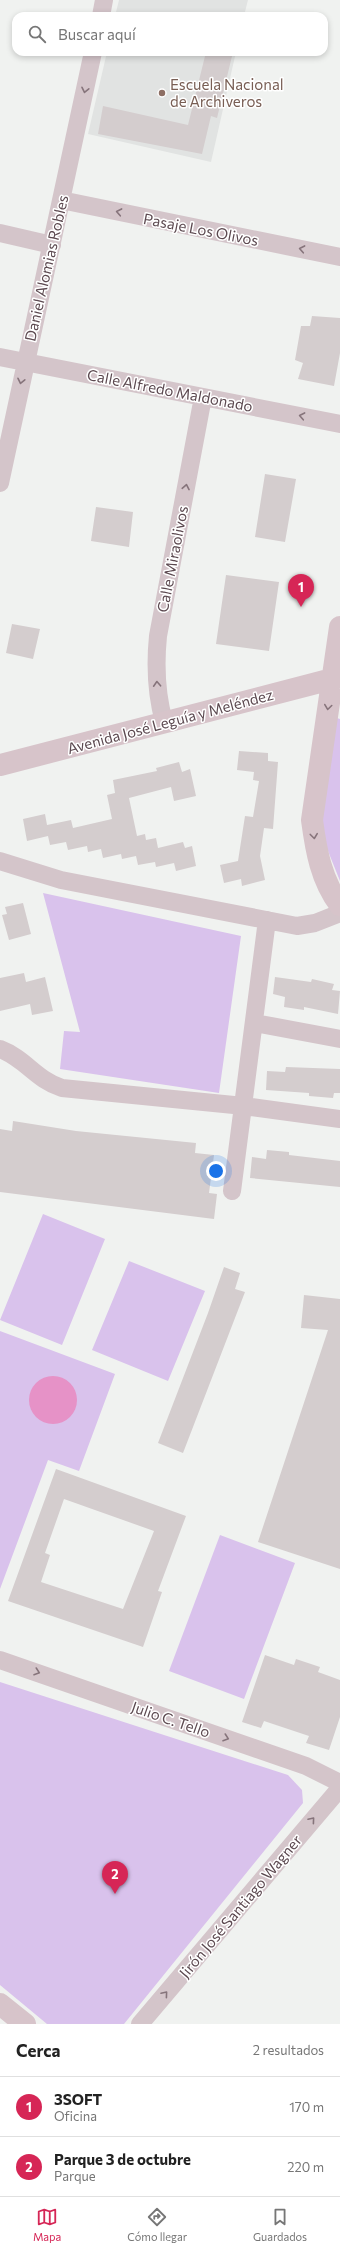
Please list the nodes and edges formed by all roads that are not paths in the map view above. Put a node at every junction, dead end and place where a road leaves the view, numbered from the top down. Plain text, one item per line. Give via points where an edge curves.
1 (104, 0) edge
2 (102, 12) edge
3 (92, 56) edge
4 (61, 200) junction
5 (0, 233) edge
6 (52, 245) junction
7 (340, 257) edge
8 (0, 357) edge
9 (25, 362) junction
10 (203, 397) junction
11 (340, 424) edge
12 (0, 483) edge
13 (340, 627) edge
14 (336, 677) edge
15 (164, 722) junction
16 (0, 765) edge
17 (0, 861) edge
18 (340, 905) edge
19 (340, 913) edge
20 (267, 920) junction
21 (255, 1023) junction
22 (340, 1039) edge
23 (0, 1049) edge
24 (244, 1106) junction
25 (340, 1118) edge
26 (232, 1191) dead end
27 (0, 1660) edge
28 (340, 1783) edge
29 (340, 1788) edge
30 (0, 2004) edge
31 (25, 2024) edge
32 (140, 2024) edge

1 - 2 street
3 -> 4 street, Daniel Alomias Robles
4 - 6 street, Daniel Alomias Robles
7 -> 4 street, Pasaje Los Olivos
5 - 6 street
6 - 9 street, Daniel Alomias Robles
8 - 9 street, Calle Alfredo Maldonado
9 - 10 street, Calle Alfredo Maldonado
9 -> 12 street, Daniel Alomias Robles
11 -> 10 street, Calle Alfredo Maldonado
15 -> 10 street, Calle Miraolivos via 158,698 158,636
13 - 14 street
14 - 15 street, Avenida José Leguía y Meléndez
14 -> 18 street via 312,820 323,874
15 - 16 street, Avenida José Leguía y Meléndez
17 - 20 street via 61,880
19 - 20 street via 315,923 297,926
20 - 21 street
21 - 22 street
21 - 24 street
23 - 24 street via 24,1061 40,1078 62,1088
24 - 25 street
24 - 26 street
27 -> 28 street, Julio C. Tello via 306,1766
32 -> 29 street, Jirón José Santiago Wagner
30 - 31 street

